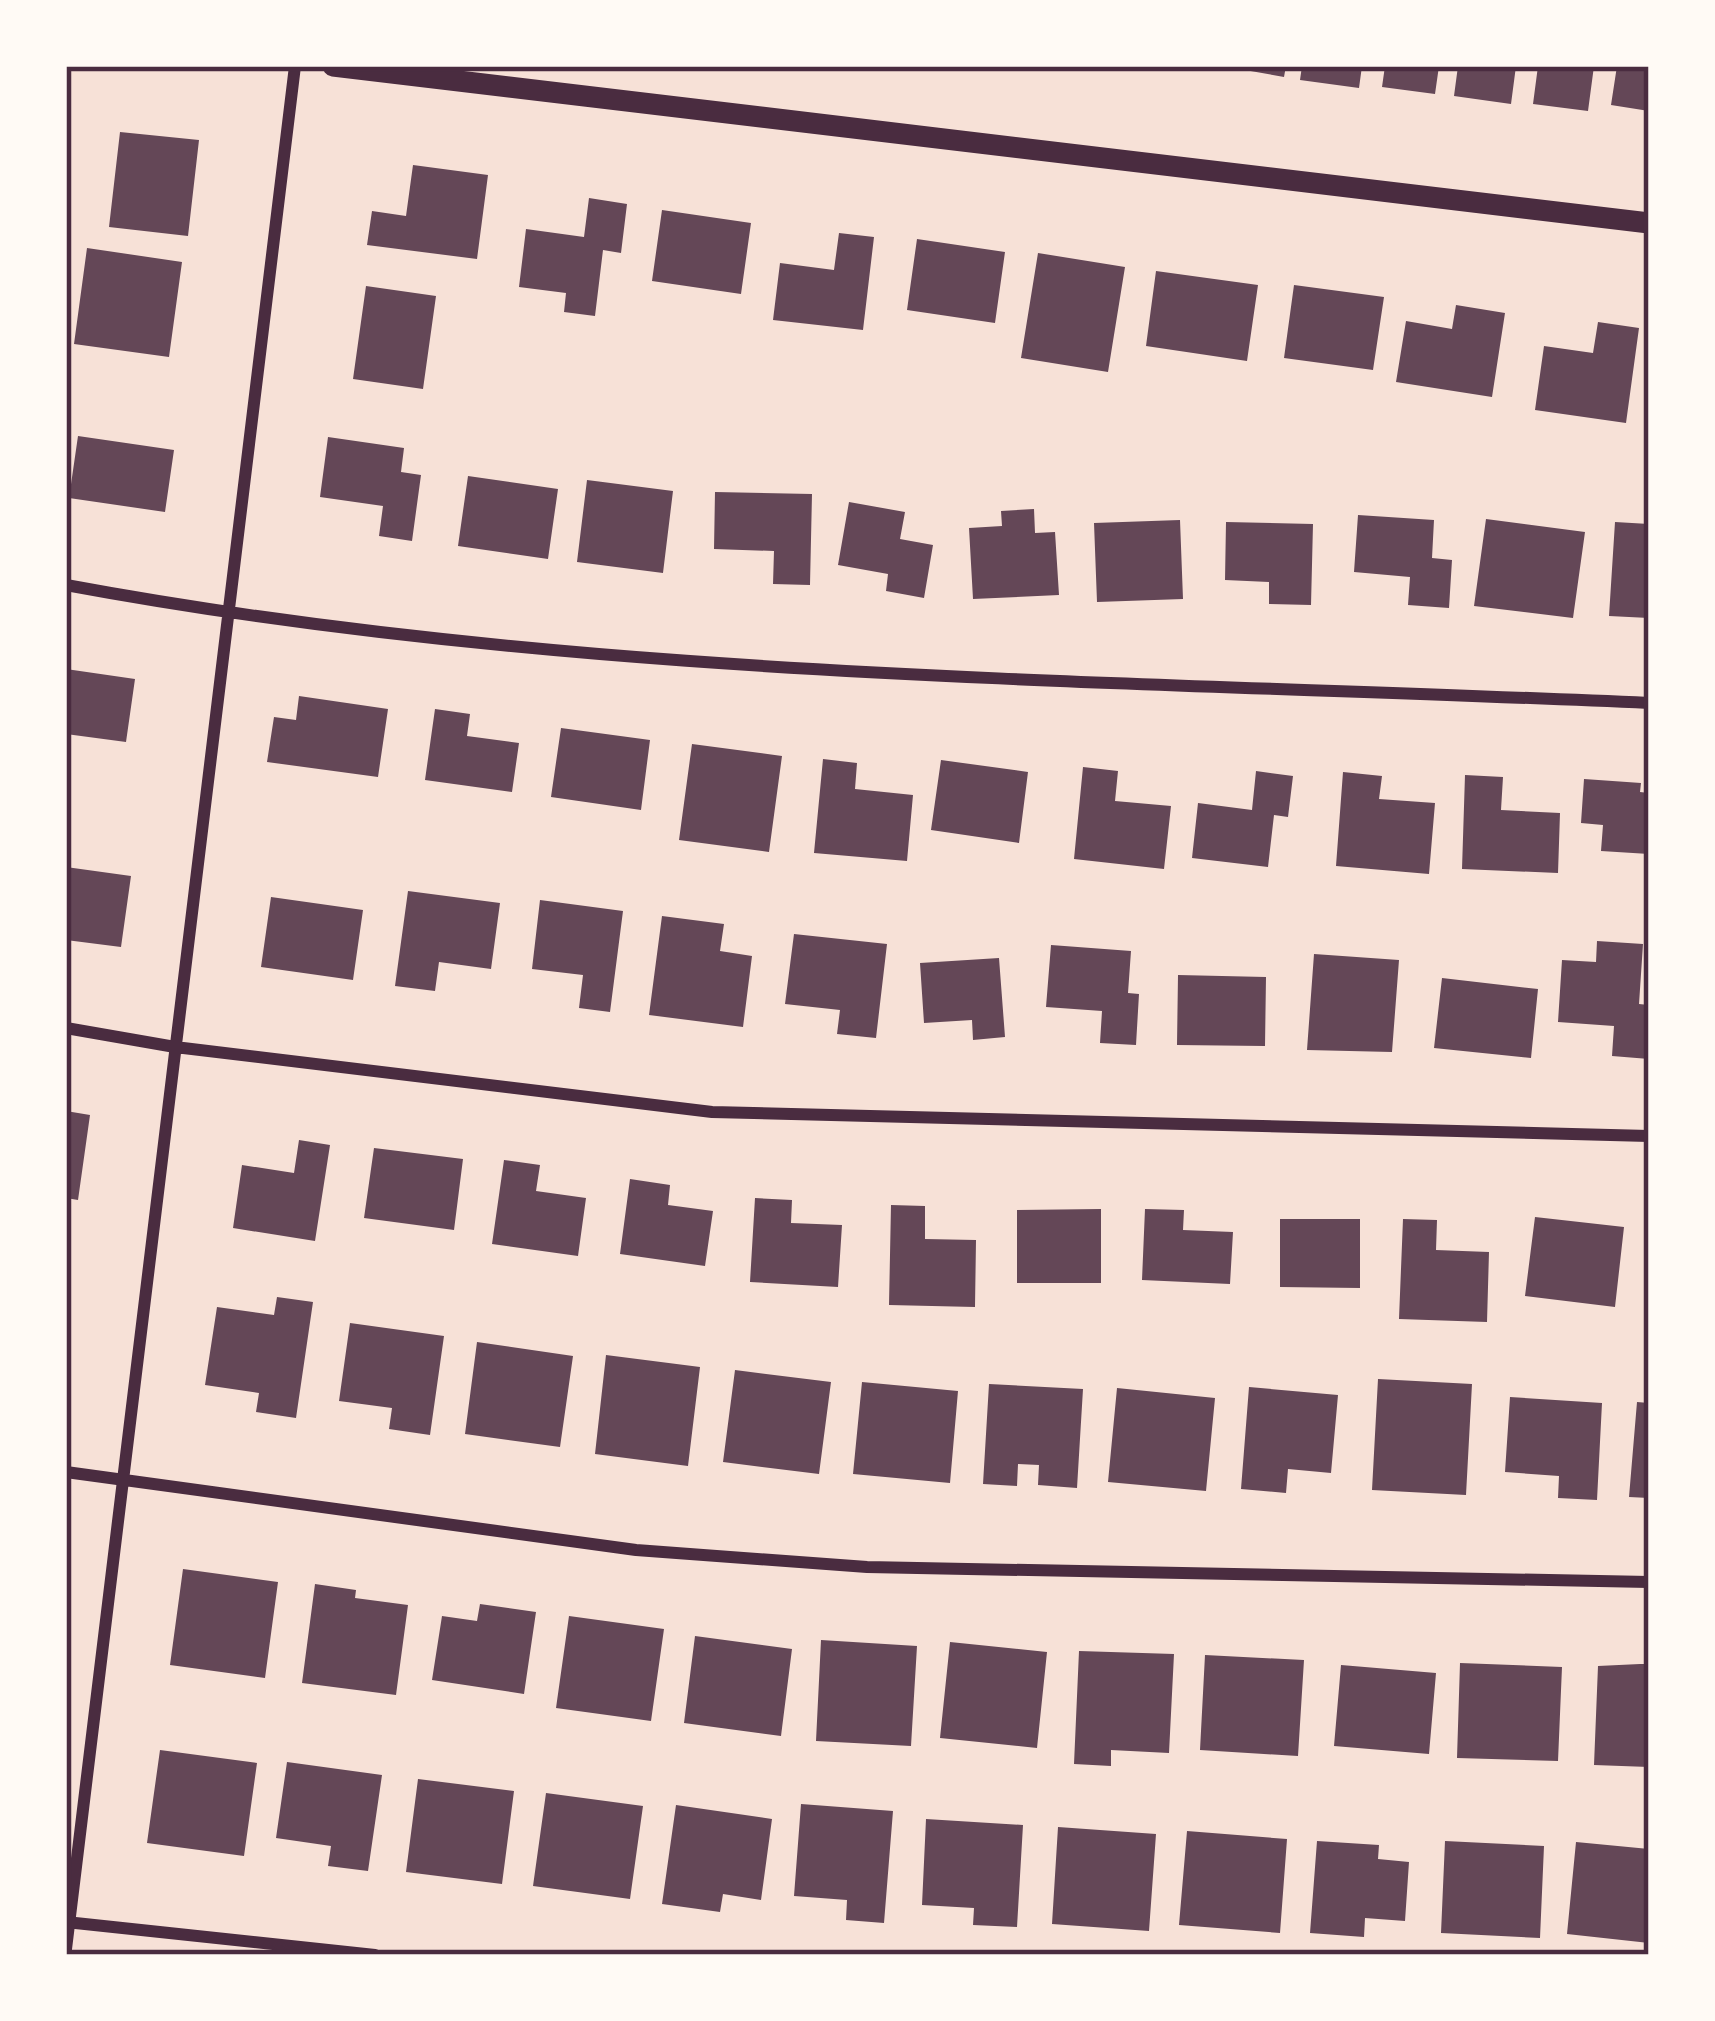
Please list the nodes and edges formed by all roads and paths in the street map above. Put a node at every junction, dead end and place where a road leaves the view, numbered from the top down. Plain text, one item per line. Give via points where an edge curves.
1 (295, 66) edge
2 (333, 66) edge
3 (1649, 223) edge
4 (66, 584) edge
5 (228, 615) junction
6 (1649, 703) edge
7 (66, 1028) edge
8 (175, 1047) junction
9 (1649, 1136) edge
10 (66, 1472) edge
11 (122, 1480) junction
12 (1649, 1582) edge
13 (68, 1922) edge
14 (66, 1948) edge
15 (375, 1955) edge

1 - 5 street
2 - 3 street
4 - 5 street
5 - 6 street via 913,678
5 - 8 street
7 - 8 street
8 - 9 street via 712,1112
8 - 11 street
10 - 11 street
11 - 12 street via 636,1550 844,1566
11 - 13 street
13 - 14 street
13 - 15 street

